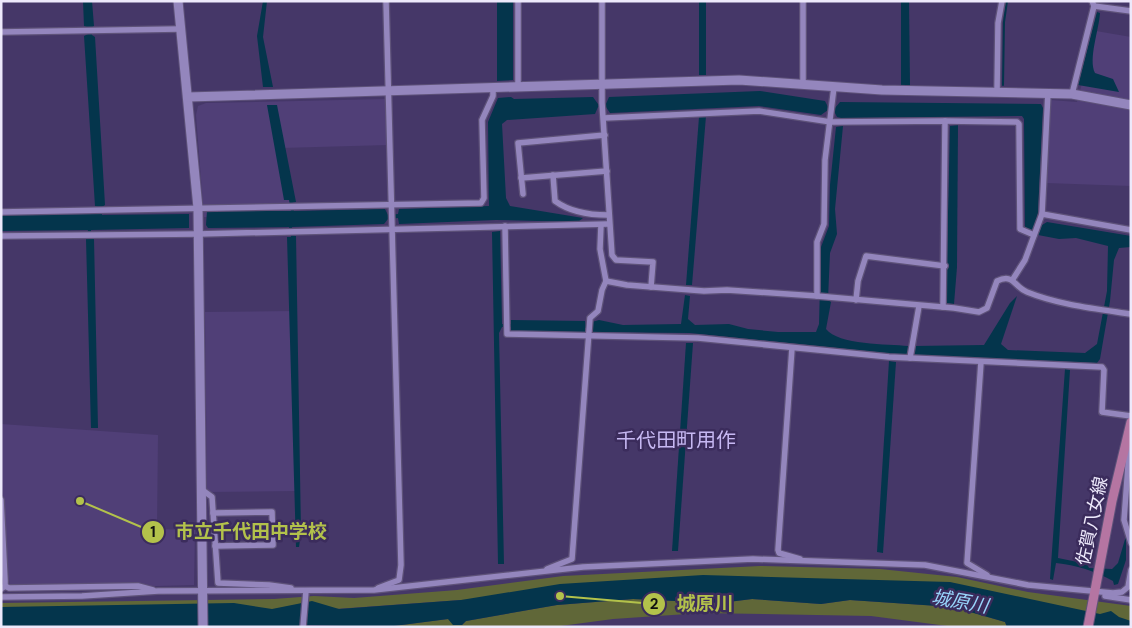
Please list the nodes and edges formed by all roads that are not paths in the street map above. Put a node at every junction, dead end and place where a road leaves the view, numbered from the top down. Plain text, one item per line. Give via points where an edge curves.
1 (178, 1) edge
2 (386, 1) edge
3 (518, 1) edge
4 (602, 1) edge
5 (803, 1) edge
6 (1002, 1) edge
7 (1093, 4) edge
8 (1131, 11) edge
9 (179, 29) junction
10 (1, 32) edge
11 (602, 84) junction
12 (803, 84) junction
13 (518, 87) junction
14 (834, 87) junction
15 (493, 88) junction
16 (389, 90) junction
17 (997, 92) junction
18 (1048, 92) junction
19 (1072, 94) junction
20 (188, 97) junction
21 (1131, 106) edge
22 (604, 118) junction
23 (945, 121) junction
24 (831, 122) junction
25 (605, 135) junction
26 (607, 171) junction
27 (553, 175) junction
28 (521, 178) junction
29 (523, 194) dead end
30 (392, 204) junction
31 (198, 208) junction
32 (1, 212) edge
33 (1042, 214) junction
34 (608, 215) junction
35 (608, 224) junction
36 (601, 225) junction
37 (505, 226) junction
38 (393, 228) junction
39 (1131, 230) edge
40 (198, 234) junction
41 (1034, 235) junction
42 (1, 236) edge
43 (945, 266) junction
44 (1013, 279) junction
45 (606, 281) junction
46 (651, 287) junction
47 (818, 296) junction
48 (856, 300) junction
49 (919, 306) junction
50 (943, 307) junction
51 (1131, 314) edge
52 (588, 336) junction
53 (792, 348) junction
54 (911, 354) junction
55 (981, 362) junction
56 (1131, 416) edge
57 (1130, 426) edge
58 (202, 489) junction
59 (1, 500) edge
60 (213, 513) junction
61 (1131, 543) edge
62 (215, 546) junction
63 (802, 560) junction
64 (541, 571) junction
65 (1131, 572) edge
66 (988, 577) junction
67 (3, 588) edge
68 (295, 590) junction
69 (374, 590) junction
70 (158, 591) junction
71 (203, 591) junction
72 (306, 591) junction
73 (1094, 593) junction
74 (1, 597) edge
75 (1131, 600) edge
76 (203, 627) edge
77 (303, 627) edge
78 (1088, 627) edge

1 - 9 street
2 - 16 street
3 - 13 street
4 - 11 street
5 - 12 street
6 - 17 street via 998,23
7 - 8 street
7 - 19 street
9 - 10 street
9 - 20 street
11 - 12 street via 739,80
11 - 13 street
11 - 22 street
12 - 14 street
13 - 15 street
14 - 17 street
14 - 24 street
15 - 16 street
15 - 30 street via 493,96 482,120 484,198 481,203
16 - 20 street
16 - 30 street
17 - 18 street
18 - 19 street
18 - 33 street
19 - 21 street
20 - 31 street
22 - 24 street via 758,111
22 - 25 street
23 - 24 street
23 - 41 street via 1019,124 1020,229
23 - 43 street
24 - 47 street via 824,179 824,224 817,242
25 - 26 street
25 - 28 street via 518,143
26 - 27 street
26 - 34 street
27 - 28 street
27 - 34 street via 554,201 591,215
28 - 29 street
30 - 31 street
30 - 38 street
31 - 32 street
31 - 40 street
33 - 39 street
33 - 41 street
34 - 35 street
35 - 36 street
35 - 46 street via 613,258 653,262
36 - 37 street
36 - 45 street via 600,250
37 - 38 street
37 - 52 street via 507,334
38 - 40 street
38 - 69 street via 401,565 399,580
40 - 42 street
40 - 58 street
41 - 44 street via 1025,260
43 - 48 street via 866,256
43 - 50 street
44 - 50 street via 997,281 984,312
44 - 51 street via 1025,292
45 - 46 street
45 - 52 street via 598,311 590,318
46 - 47 street
47 - 48 street
48 - 49 street
49 - 50 street
49 - 54 street
52 - 53 street via 698,338
52 - 64 street via 572,559
53 - 54 street
53 - 63 street via 778,550
54 - 55 street
55 - 56 street via 1102,367 1102,412
55 - 66 street via 967,563
57 - 61 street via 1124,520
57 - 73 main road, 佐賀八女線
58 - 60 street via 212,497
58 - 71 street
59 - 67 street
60 - 62 street
60 - 62 street via 272,512 273,545
62 - 68 street via 218,583 269,585
63 - 64 street via 687,561
63 - 66 street via 925,566
64 - 69 street
65 - 73 street via 1128,587 1122,592
66 - 73 street
67 - 70 street via 138,586
68 - 71 street
68 - 72 street
69 - 72 street
70 - 71 street
70 - 74 street
71 - 76 street
72 - 77 street
73 - 75 street
73 - 78 main road, 佐賀八女線

